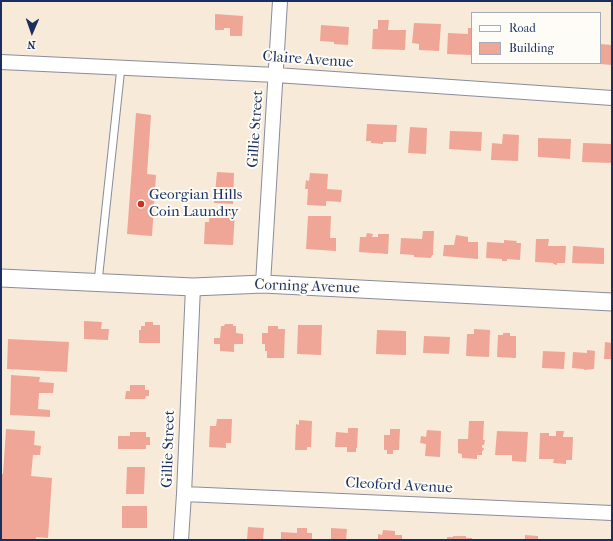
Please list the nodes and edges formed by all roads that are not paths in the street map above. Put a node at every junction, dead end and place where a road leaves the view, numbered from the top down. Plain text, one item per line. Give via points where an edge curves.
1 (280, 1) edge
2 (1, 62) edge
3 (121, 67) junction
4 (276, 75) junction
5 (612, 98) edge
6 (1, 278) edge
7 (98, 283) junction
8 (263, 284) junction
9 (193, 287) junction
10 (612, 302) edge
11 (184, 494) junction
12 (612, 513) edge
13 (181, 540) edge

1 - 4 street, Gillie Street
2 - 3 street, Claire Avenue
3 - 4 street, Claire Avenue
3 - 7 lane
4 - 5 street, Claire Avenue
4 - 8 street, Gillie Street
6 - 7 street, Corning Avenue
7 - 9 street, Corning Avenue
8 - 9 street, Corning Avenue
8 - 10 street, Corning Avenue
9 - 11 street, Gillie Street
11 - 12 street, Cleoford Avenue
11 - 13 street, Gillie Street

